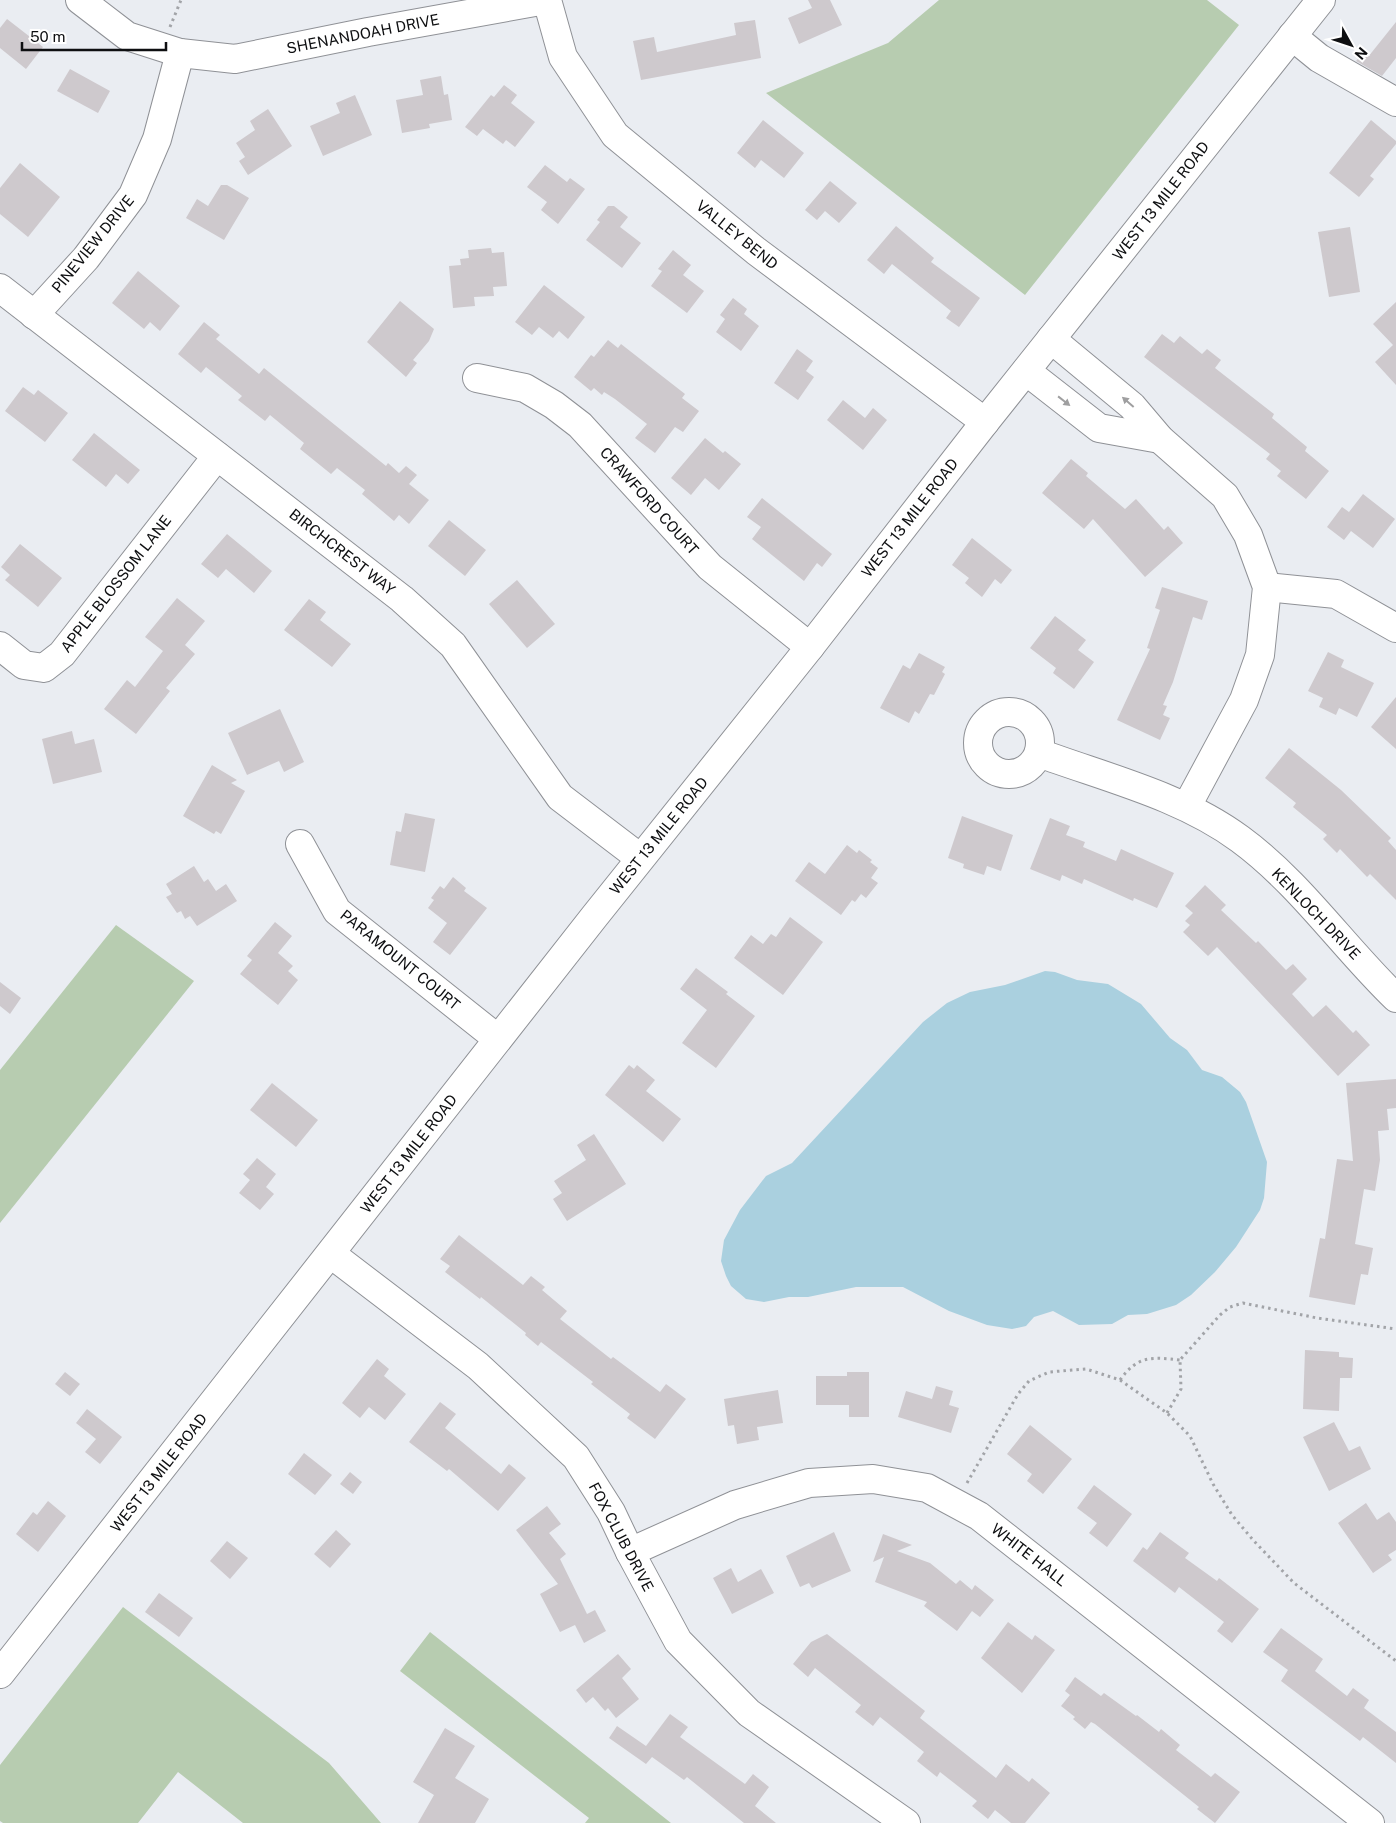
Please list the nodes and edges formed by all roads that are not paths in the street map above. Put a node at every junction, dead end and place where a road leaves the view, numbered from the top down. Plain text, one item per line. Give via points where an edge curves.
1 (80, 0) edge
2 (546, 0) edge
3 (1321, 0) edge
4 (1292, 36) junction
5 (171, 50) junction
6 (1396, 102) edge
7 (0, 288) edge
8 (34, 315) junction
9 (1051, 339) junction
10 (1026, 371) junction
11 (477, 378) dead end
12 (985, 422) junction
13 (1160, 439) junction
14 (217, 456) junction
15 (1266, 587) junction
16 (1396, 628) edge
17 (0, 646) edge
18 (810, 647) junction
19 (1039, 753) dead end
20 (1187, 806) junction
21 (300, 844) dead end
22 (640, 858) junction
23 (1396, 998) edge
24 (498, 1039) junction
25 (330, 1254) junction
26 (630, 1552) junction
27 (0, 1674) edge
28 (906, 1823) edge
29 (1370, 1823) edge

1 - 5 street, SHENANDOAH DRIVE via 127,36
2 - 5 street, SHENANDOAH DRIVE via 235,59
2 - 12 street, VALLEY BEND via 563,57 615,135 756,251
3 - 4 street, WEST 13 MILE ROAD
4 - 6 street via 1318,58
4 - 9 street, WEST 13 MILE ROAD
5 - 8 street, PINEVIEW DRIVE via 157,139 134,195 86,258
7 - 8 street, BIRCHCREST WAY
8 - 14 street, BIRCHCREST WAY
9 - 10 street, WEST 13 MILE ROAD
13 -> 9 street via 1132,406
10 - 12 street, WEST 13 MILE ROAD
10 -> 13 street via 1098,428
11 - 18 street, CRAWFORD COURT via 525,388 580,425 710,567
12 - 18 street, WEST 13 MILE ROAD
13 - 15 street via 1225,496 1248,535
14 - 17 street, APPLE BLOSSOM LANE via 62,654 44,668 24,665
14 - 22 street, BIRCHCREST WAY via 402,599 453,646 560,797
15 - 16 street via 1336,594
15 - 20 street via 1260,655 1244,700
18 - 22 street, WEST 13 MILE ROAD
19 - 20 street, KENLOCH DRIVE
20 - 23 street, KENLOCH DRIVE via 1240,839 1297,890
21 - 24 street, PARAMOUNT COURT via 337,911
22 - 24 street, WEST 13 MILE ROAD
24 - 25 street, WEST 13 MILE ROAD
25 - 26 street, FOX CLUB DRIVE via 478,1366 576,1457 611,1512
25 - 27 street, WEST 13 MILE ROAD
26 - 28 street, FOX CLUB DRIVE via 678,1642 749,1713
26 - 29 street, WHITE HALL via 735,1506 809,1484 873,1479 927,1488 979,1516

